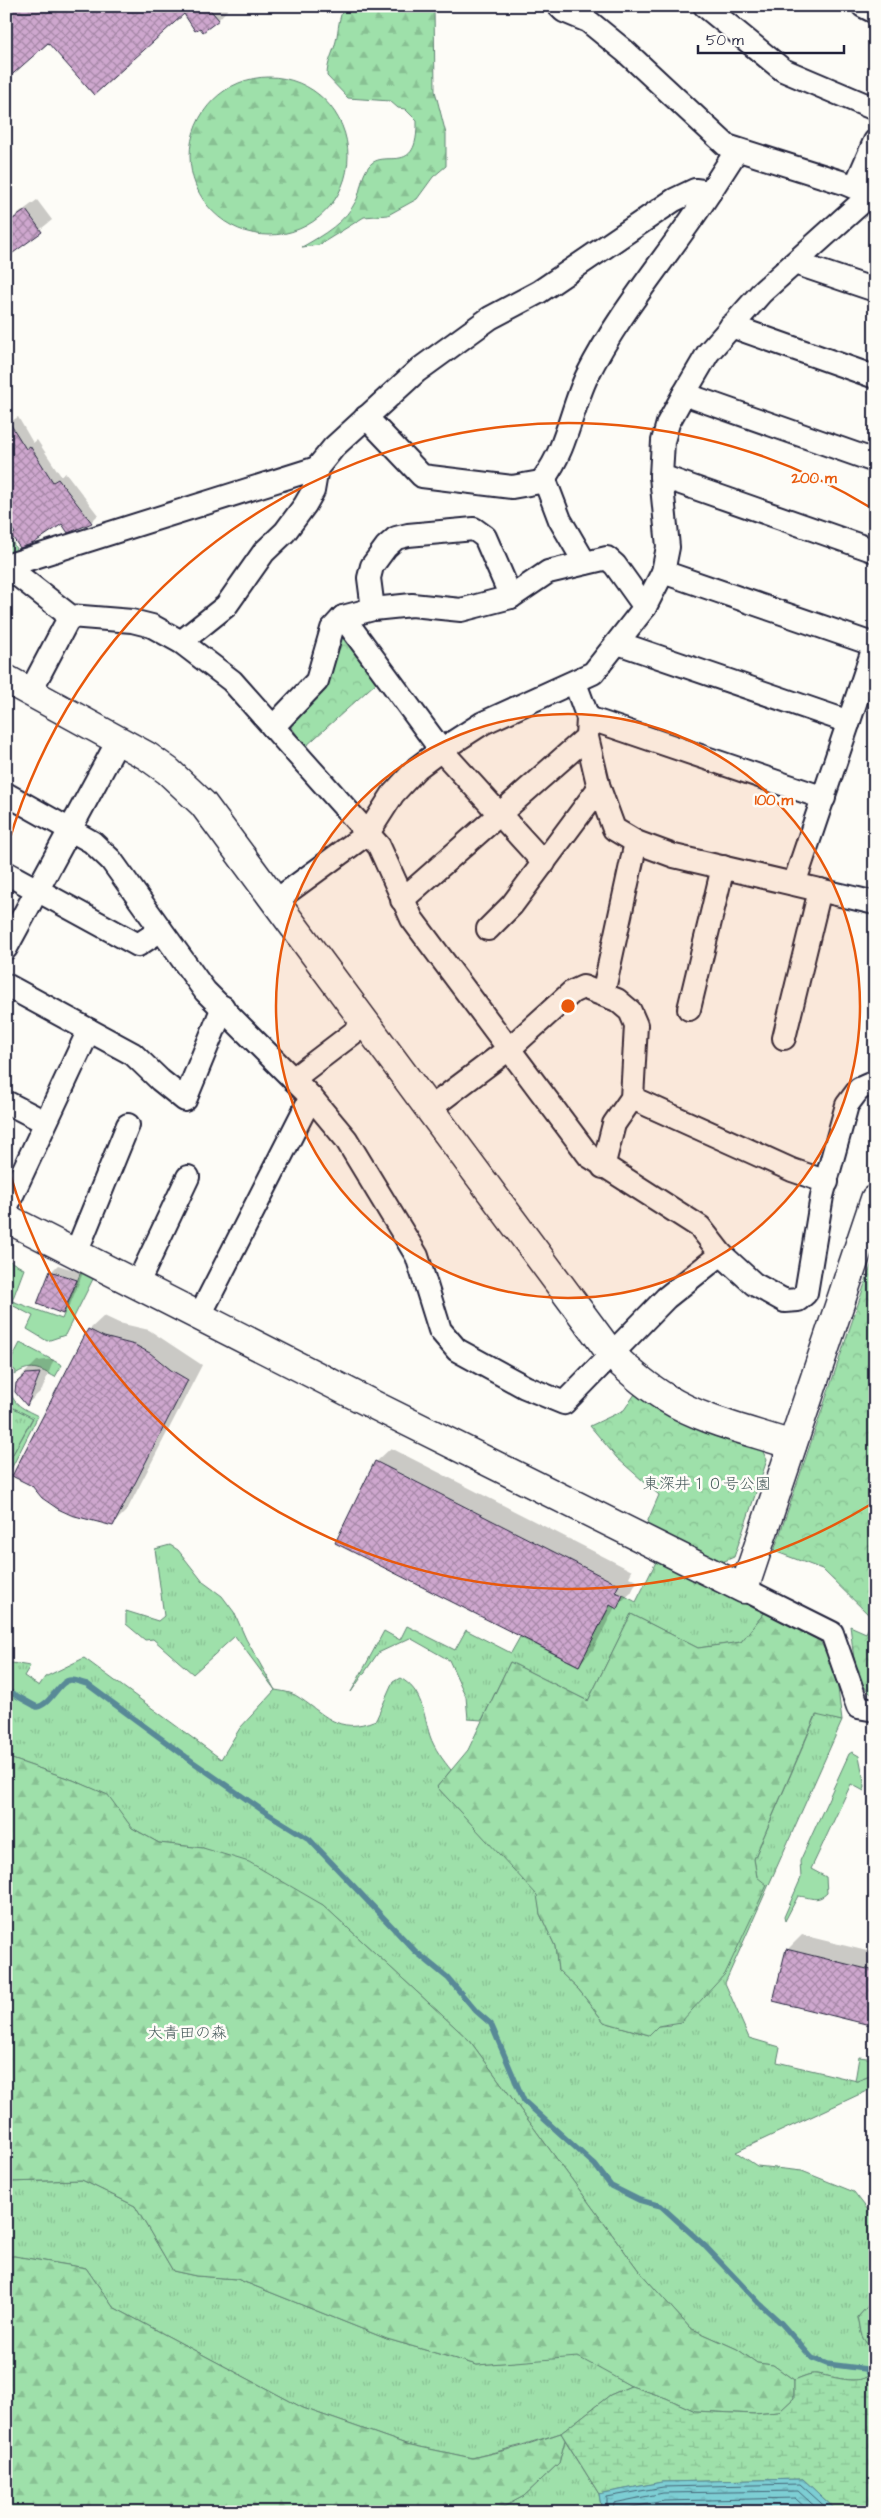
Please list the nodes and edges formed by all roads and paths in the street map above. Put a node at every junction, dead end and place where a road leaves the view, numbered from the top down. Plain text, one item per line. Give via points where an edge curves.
1 (705, 6) edge
2 (862, 6) edge
3 (568, 8) edge
4 (875, 12) edge
5 (875, 109) edge
6 (875, 141) edge
7 (737, 150) junction
8 (710, 192) junction
9 (867, 192) edge
10 (795, 263) junction
11 (875, 290) edge
12 (731, 326) junction
13 (875, 377) edge
14 (684, 394) junction
15 (366, 417) junction
16 (875, 461) edge
17 (317, 468) junction
18 (661, 476) junction
19 (546, 481) junction
20 (875, 551) edge
21 (585, 564) junction
22 (6, 566) edge
23 (663, 572) junction
24 (511, 597) junction
25 (645, 607) junction
26 (373, 609) junction
27 (70, 616) junction
28 (343, 618) junction
29 (181, 642) junction
30 (618, 643) junction
31 (875, 644) edge
32 (6, 679) edge
33 (575, 682) junction
34 (30, 692) junction
35 (849, 722) junction
36 (274, 727) junction
37 (588, 727) junction
38 (118, 741) junction
39 (441, 750) junction
40 (599, 788) junction
41 (6, 794) edge
42 (824, 798) junction
43 (500, 815) junction
44 (69, 828) junction
45 (368, 833) junction
46 (636, 842) junction
47 (544, 863) junction
48 (723, 867) junction
49 (6, 873) edge
50 (794, 884) junction
51 (820, 890) junction
52 (38, 891) junction
53 (402, 900) junction
54 (274, 902) junction
55 (875, 902) edge
56 (488, 929) dead end
57 (161, 930) junction
58 (6, 948) edge
59 (6, 986) edge
60 (603, 994) junction
61 (223, 1007) junction
62 (689, 1009) dead end
63 (365, 1024) junction
64 (89, 1030) junction
65 (784, 1038) dead end
66 (510, 1048) junction
67 (292, 1079) junction
68 (875, 1082) edge
69 (311, 1097) junction
70 (632, 1098) junction
71 (6, 1102) edge
72 (429, 1109) junction
73 (45, 1122) junction
74 (128, 1125) dead end
75 (603, 1167) junction
76 (188, 1177) dead end
77 (827, 1182) junction
78 (875, 1199) edge
79 (6, 1208) edge
80 (6, 1218) edge
81 (721, 1254) junction
82 (75, 1255) junction
83 (137, 1285) junction
84 (199, 1317) junction
85 (612, 1355) junction
86 (792, 1445) junction
87 (744, 1588) junction
88 (875, 1710) edge

1 - 5 street via 783,70
2 - 4 street
3 - 7 street via 626,52 727,146
6 - 9 street
7 - 8 street
7 - 9 street
8 - 15 street via 695,190 674,200 539,292 490,318 417,371
8 - 19 street via 610,334 586,377 554,464 544,478
9 - 10 street
10 - 11 street
10 - 12 street
12 - 13 street
12 - 14 street via 708,353
14 - 16 street
14 - 18 street via 668,423 663,441
15 - 17 street
15 - 19 street via 422,476 512,487
17 - 22 street
17 - 29 street via 313,491 285,532 264,552 226,606
18 - 20 street
18 - 23 street via 668,546
19 - 21 street via 560,520
21 - 24 street via 548,572
21 - 25 street via 607,558 615,564
22 - 27 street
23 - 25 street
23 - 31 street
24 - 26 street via 461,610 412,605
24 - 26 street via 485,537 474,529 396,538 372,566 369,578
25 - 30 street
26 - 28 street
27 - 29 street via 152,626
27 - 34 street
28 - 36 street via 332,630 317,681
28 - 39 street
29 - 36 street via 232,680
30 - 33 street via 593,673
30 - 35 street
31 - 35 street
32 - 34 street
33 - 37 street
33 - 39 street via 483,723
34 - 38 street
35 - 42 street
36 - 45 street
37 - 40 street
37 - 42 street
37 - 43 street
38 - 44 street
38 - 54 street via 168,771 203,804
39 - 43 street
39 - 45 street via 417,768 393,794
40 - 46 street via 614,829
40 - 47 street
41 - 44 street
42 - 50 street
43 - 47 street
43 - 53 street
44 - 52 street
44 - 57 street via 92,842 111,860
45 - 53 street via 379,846
45 - 54 street
46 - 48 street via 674,856
46 - 60 street
47 - 56 street via 512,905
48 - 50 street
48 - 62 street
49 - 52 street
50 - 51 street
51 - 55 street
51 - 65 street
52 - 57 street via 138,945
52 - 58 street
53 - 66 street via 412,919
54 - 63 street
57 - 61 street via 205,991
59 - 64 street
60 - 66 street via 583,987 572,992
60 - 70 street via 630,1011 636,1025
61 - 64 street via 185,1100 133,1054
61 - 67 street
63 - 67 street
63 - 72 street
64 - 73 street
66 - 72 street
66 - 75 street via 588,1156
67 - 69 street
68 - 77 street via 859,1089 847,1105
69 - 84 street
69 - 85 street via 346,1138 417,1256 440,1330 457,1350 564,1403
70 - 75 street via 614,1124
70 - 77 street via 792,1170
71 - 73 street
72 - 85 street
73 - 79 street
74 - 82 street
75 - 81 street via 700,1227
76 - 83 street
77 - 81 street via 806,1293 798,1300 785,1301 754,1284
78 - 86 street
80 - 82 street
81 - 85 street via 666,1298
82 - 83 street
83 - 84 street
84 - 87 street
85 - 86 street via 668,1399
86 - 87 street
87 - 88 street via 832,1633 858,1707

